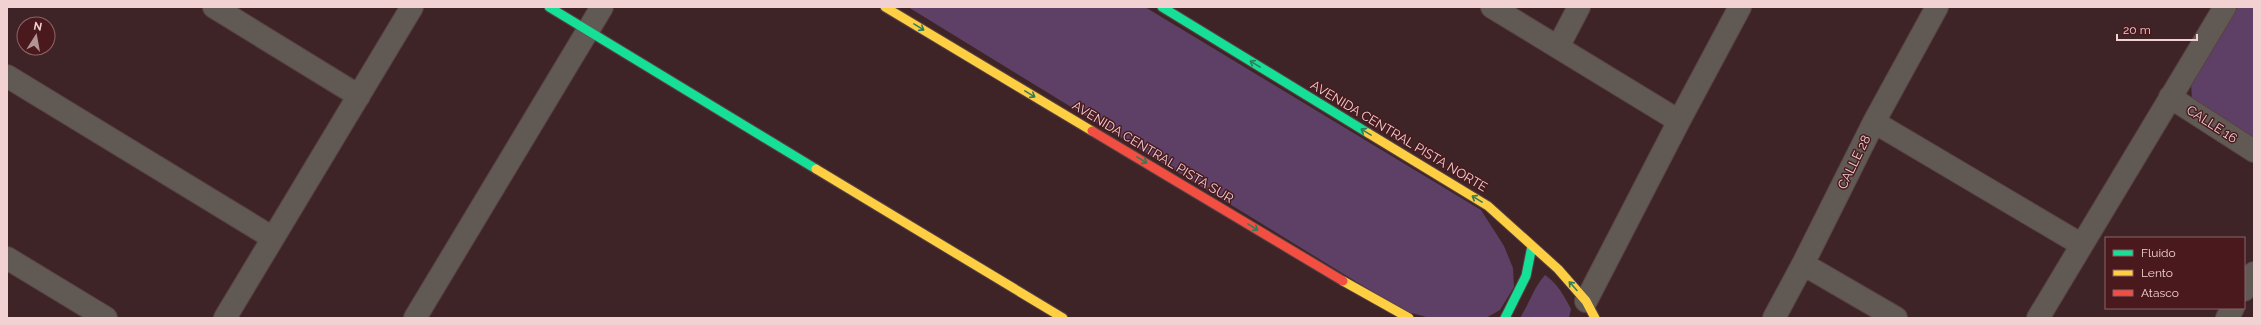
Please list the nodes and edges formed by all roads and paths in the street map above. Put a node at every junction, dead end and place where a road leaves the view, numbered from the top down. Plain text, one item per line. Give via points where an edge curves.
1 (214, 7) edge
2 (412, 7) edge
3 (549, 7) edge
4 (602, 7) edge
5 (885, 7) edge
6 (1162, 7) edge
7 (1492, 7) edge
8 (1579, 7) edge
9 (1740, 7) edge
10 (1937, 7) edge
11 (2225, 7) edge
12 (587, 30) junction
13 (1558, 47) junction
14 (7, 76) edge
15 (359, 96) junction
16 (2170, 97) junction
17 (1678, 121) junction
18 (1874, 122) junction
19 (2254, 151) edge
20 (273, 238) junction
21 (2082, 245) junction
22 (1532, 246) junction
23 (7, 258) edge
24 (1803, 264) junction
25 (2254, 273) edge
26 (2245, 288) edge
27 (2232, 309) edge
28 (1591, 310) edge
29 (106, 318) edge
30 (225, 318) edge
31 (415, 318) edge
32 (1063, 318) edge
33 (1408, 318) edge
34 (1505, 318) edge
35 (1774, 318) edge
36 (1896, 318) edge
37 (2038, 318) edge
38 (2227, 318) edge

1 - 15 street
2 - 15 street
3 - 12 street
4 - 12 street
5 -> 33 street, AVENIDA CENTRAL PISTA SUR
22 -> 6 street, AVENIDA CENTRAL PISTA NORTE via 1488,206
7 - 13 street
8 - 13 street
9 - 17 street
10 - 18 street, CALLE 28
11 - 16 street
12 - 31 street
12 - 32 street
13 - 17 street
14 - 20 street
15 - 20 street
16 - 19 street, CALLE 16
16 - 21 street
17 - 28 street
18 - 21 street
18 - 24 street, CALLE 28
20 - 30 street
21 - 37 street
28 -> 22 street, AVENIDA CENTRAL PISTA NORTE via 1558,269
22 - 34 street via 1526,276
23 - 29 street
24 - 35 street, CALLE 28
24 - 36 street
25 - 26 street
27 - 38 street

